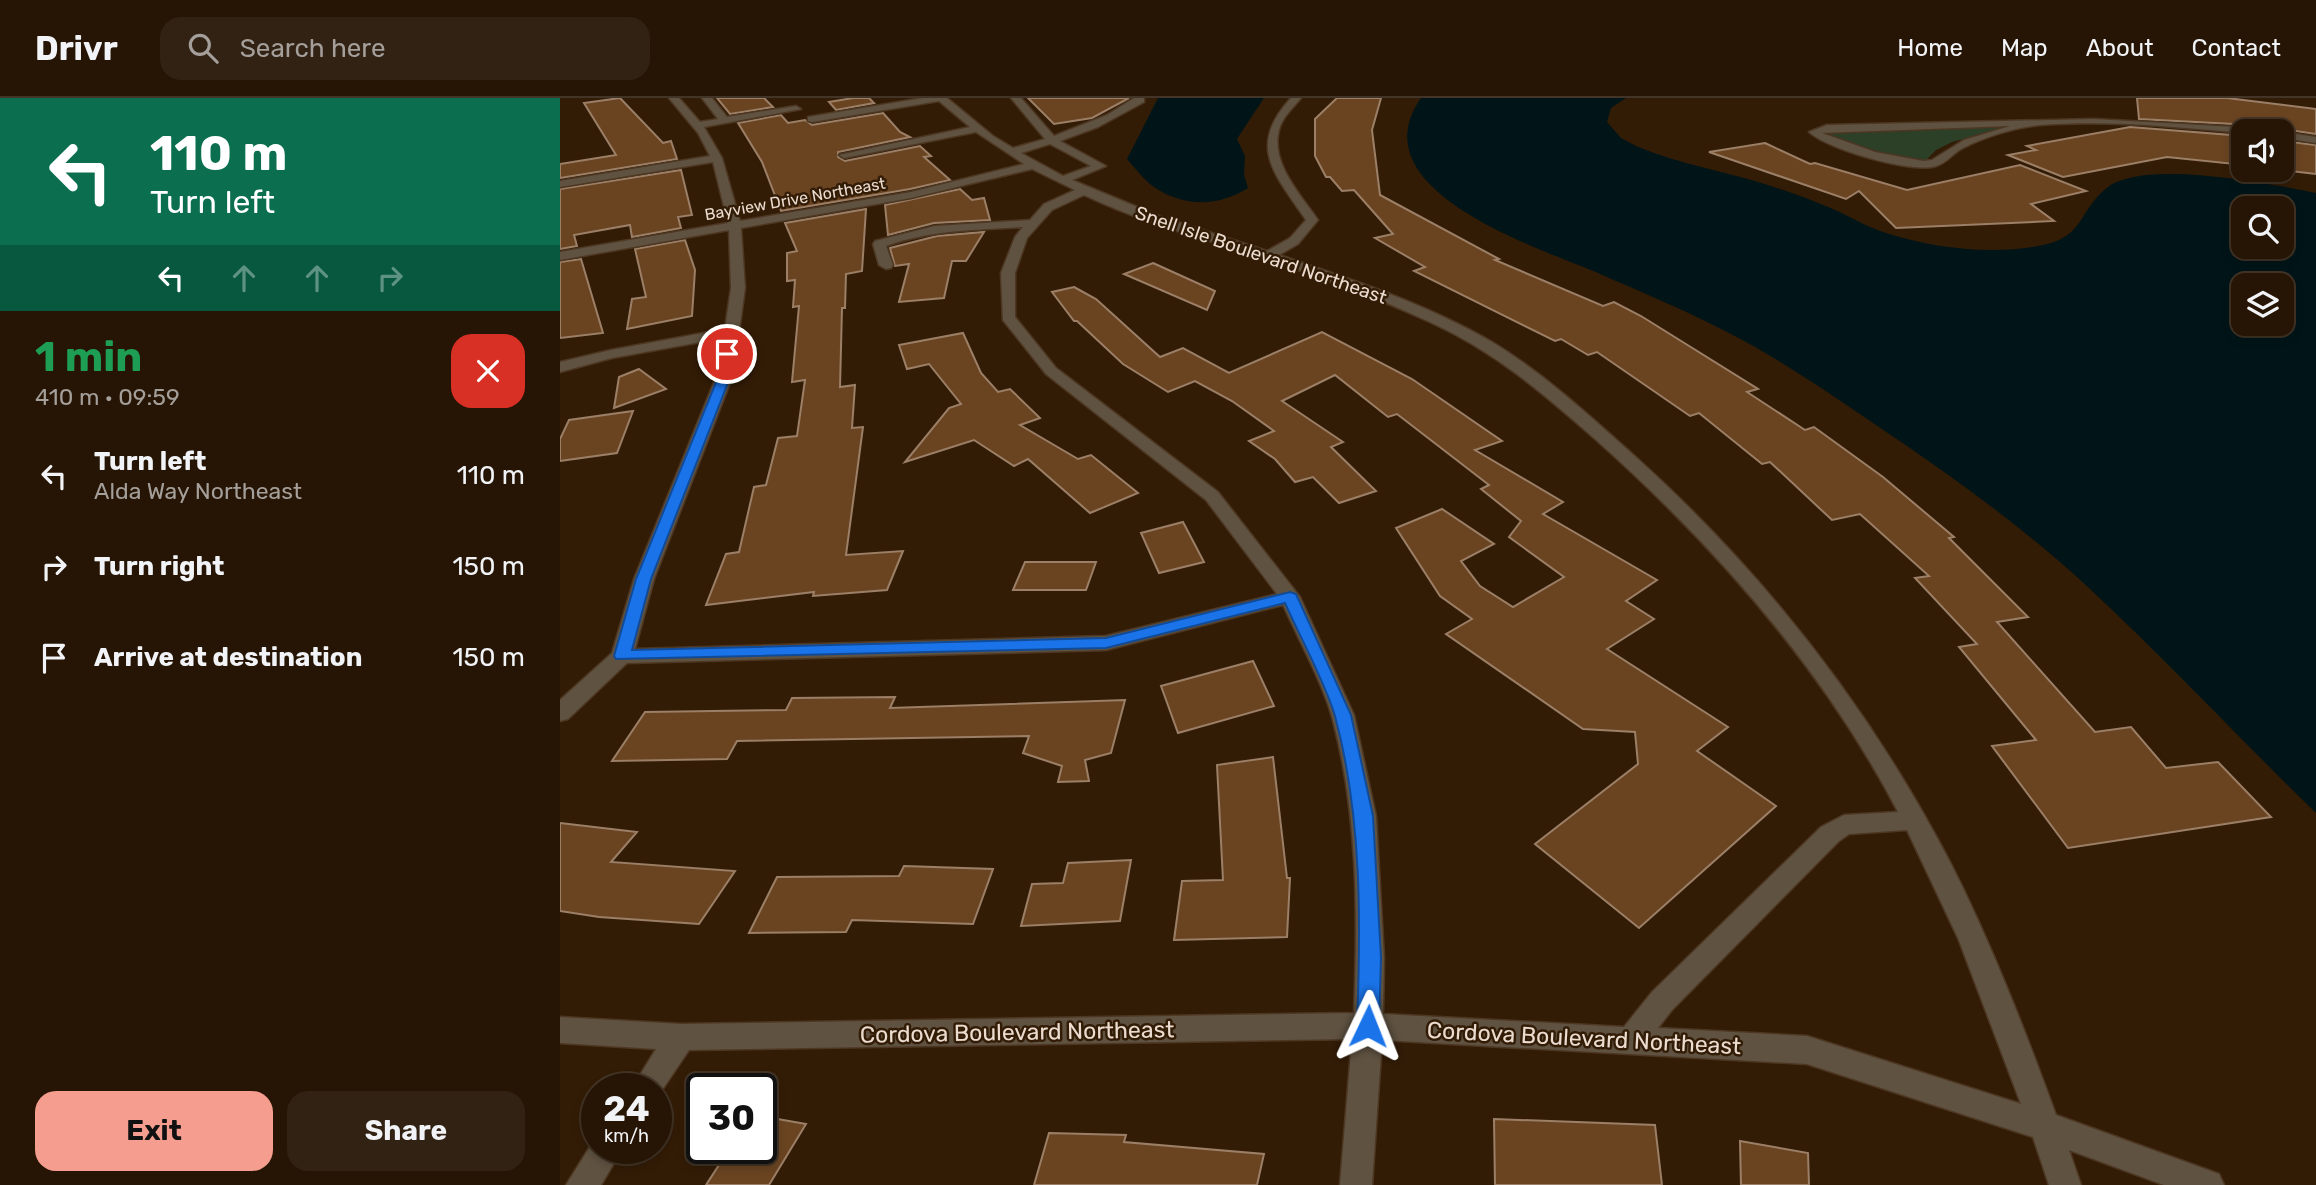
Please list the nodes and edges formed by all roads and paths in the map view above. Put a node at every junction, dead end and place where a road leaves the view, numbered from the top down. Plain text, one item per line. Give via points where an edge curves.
1 (674, 98) edge
2 (707, 98) edge
3 (941, 98) edge
4 (1016, 98) edge
5 (1139, 98) edge
6 (1296, 98) edge
7 (796, 109) dead end
8 (812, 119) dead end
9 (724, 120) junction
10 (2037, 122) junction
11 (697, 125) junction
12 (976, 129) junction
13 (2231, 129) edge
14 (2294, 137) edge
15 (2316, 140) edge
16 (1052, 141) junction
17 (1012, 152) junction
18 (844, 155) dead end
19 (717, 158) junction
20 (1034, 165) junction
21 (1062, 180) junction
22 (560, 184) edge
23 (1083, 191) junction
24 (1033, 223) junction
25 (735, 226) junction
26 (560, 256) edge
27 (1268, 256) junction
28 (886, 265) dead end
29 (730, 332) junction
30 (560, 367) edge
31 (1290, 597) junction
32 (622, 656) junction
33 (560, 713) edge
34 (1914, 820) junction
35 (1368, 1026) junction
36 (560, 1030) edge
37 (681, 1037) junction
38 (1630, 1041) junction
39 (657, 1073) edge
40 (2044, 1126) junction
41 (596, 1164) edge
42 (582, 1185) edge
43 (1356, 1185) edge
44 (2065, 1185) edge
45 (2208, 1185) edge

1 - 11 street
2 - 9 street
3 - 8 street
3 - 12 street, Snell Isle Boulevard Northeast
4 - 16 street
5 - 16 street via 1112,119
6 - 27 street via 1272,128 1270,145 1312,220 1294,241
7 - 9 street
9 - 11 street
10 - 10 street via 1827,128 1814,132 1893,160 1926,165 1959,146
10 - 13 street via 2139,122
11 - 19 street
12 - 17 street, Snell Isle Boulevard Northeast
12 - 18 street
14 - 15 street
16 - 17 street
16 - 21 street via 1100,166
17 - 20 street, Snell Isle Boulevard Northeast
19 - 22 street
19 - 25 street
20 - 21 street, Snell Isle Boulevard Northeast
20 - 25 street, Bayview Drive Northeast via 911,195
21 - 23 street, Snell Isle Boulevard Northeast
23 - 24 street via 1048,207
23 - 27 street, Snell Isle Boulevard Northeast
24 - 28 street via 890,239 879,244
24 - 31 street via 1021,237 1009,273 1008,317 1051,371 1212,496
25 - 26 street, Bayview Drive Northeast
25 - 29 street via 738,288
27 - 34 street, Snell Isle Boulevard Northeast via 1391,299 1494,350 1632,463 1715,541 1802,643
29 - 30 street
29 - 32 street via 725,375 644,579
31 - 32 street via 1106,643
31 - 35 street via 1343,715 1364,816
32 - 33 street
34 - 38 street via 1844,825 1830,834 1662,1001
34 - 40 street, Snell Isle Boulevard Northeast via 1970,934
35 - 37 street, Cordova Boulevard Northeast
35 - 38 street, Cordova Boulevard Northeast
35 - 43 street
36 - 37 street, Cordova Boulevard Northeast
37 - 39 street
38 - 40 street, Cordova Boulevard Northeast via 1807,1050
40 - 44 street, Snell Isle Boulevard Northeast
40 - 45 street, Cordova Boulevard Northeast
41 - 42 street

